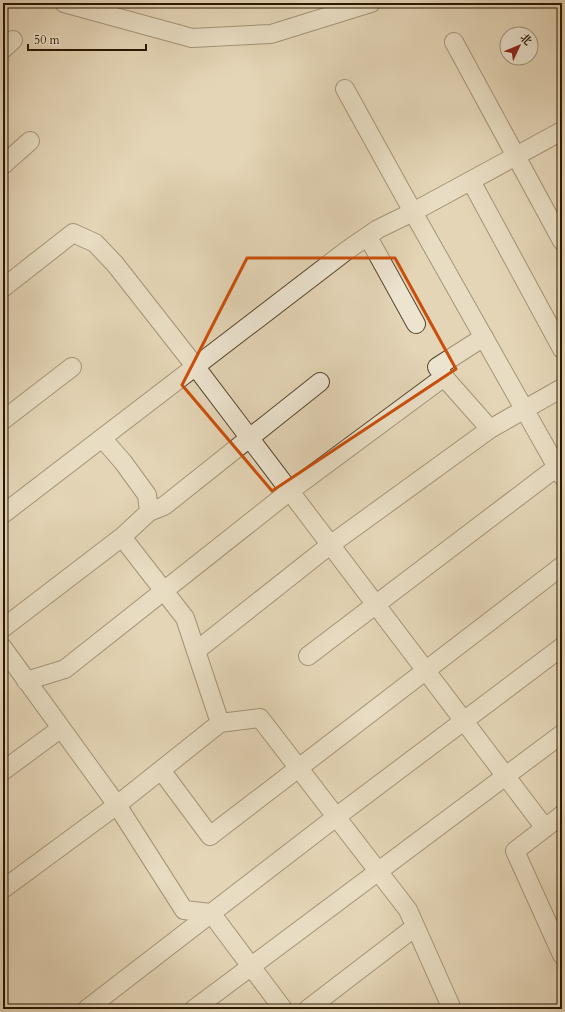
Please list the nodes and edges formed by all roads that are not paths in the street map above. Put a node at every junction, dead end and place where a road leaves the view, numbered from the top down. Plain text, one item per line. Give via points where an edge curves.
1 (64, 3) edge
2 (371, 3) edge
3 (454, 42) dead end
4 (345, 89) dead end
5 (562, 132) edge
6 (30, 142) dead end
7 (516, 156) junction
8 (3, 165) edge
9 (471, 181) junction
10 (412, 212) junction
11 (368, 236) junction
12 (562, 241) edge
13 (3, 288) edge
14 (416, 324) dead end
15 (484, 337) junction
16 (562, 349) edge
17 (195, 366) junction
18 (72, 367) dead end
19 (444, 377) junction
20 (320, 382) dead end
21 (562, 388) edge
22 (525, 409) junction
23 (3, 420) edge
24 (490, 429) junction
25 (102, 438) junction
26 (249, 438) junction
27 (559, 472) edge
28 (290, 492) junction
29 (149, 512) junction
30 (3, 514) edge
31 (122, 537) junction
32 (330, 545) junction
33 (562, 566) edge
34 (163, 590) junction
35 (376, 605) junction
36 (3, 628) edge
37 (562, 647) edge
38 (3, 648) edge
39 (196, 650) junction
40 (308, 656) dead end
41 (8, 666) edge
42 (426, 671) junction
43 (26, 681) junction
44 (463, 721) junction
45 (220, 724) junction
46 (60, 729) junction
47 (562, 734) edge
48 (299, 768) junction
49 (161, 770) junction
50 (3, 771) edge
51 (505, 776) junction
52 (117, 805) junction
53 (562, 815) edge
54 (336, 817) junction
55 (545, 828) junction
56 (378, 871) junction
57 (3, 890) edge
58 (211, 913) junction
59 (555, 923) edge
60 (416, 927) junction
61 (562, 955) edge
62 (251, 966) junction
63 (448, 1008) edge
64 (87, 1009) edge
65 (194, 1009) edge
66 (283, 1009) edge
67 (308, 1009) edge

1 - 2 street via 192,38 271,34
3 - 7 street
4 - 10 street
5 - 7 street
6 - 8 street
7 - 9 street
7 - 12 street
9 - 10 street
9 - 16 street
10 - 11 street
10 - 15 street
11 - 14 street
11 - 17 street
13 - 17 street via 73,233 95,243 115,264
15 - 19 street via 437,367
15 - 22 street
17 - 25 street
17 - 26 street
18 - 23 street
19 - 24 street
19 - 28 street
20 - 26 street
21 - 22 street
22 - 24 street
22 - 27 street
24 - 32 street
25 - 29 street via 147,495
25 - 30 street
26 - 28 street
26 - 29 street via 164,506
27 - 35 street
28 - 32 street
28 - 34 street
29 - 31 street
31 - 34 street
31 - 36 street
32 - 35 street
32 - 39 street
33 - 42 street
34 - 39 street via 185,618
34 - 43 street via 65,669
35 - 40 street
35 - 42 street
37 - 44 street
38 - 41 street
39 - 45 street
41 - 43 street
42 - 44 street
42 - 48 street
43 - 46 street
44 - 51 street
44 - 54 street
45 - 48 street via 260,718
45 - 49 street
46 - 50 street
46 - 52 street
47 - 51 street
48 - 49 street via 210,836
48 - 54 street
49 - 52 street
51 - 55 street
51 - 56 street
52 - 57 street
52 - 58 street via 184,910
53 - 55 street
54 - 56 street
54 - 58 street
55 - 59 street via 515,852
56 - 60 street via 408,910
56 - 62 street
58 - 62 street
58 - 64 street
59 - 61 street
60 - 63 street
60 - 67 street
62 - 65 street
62 - 66 street

